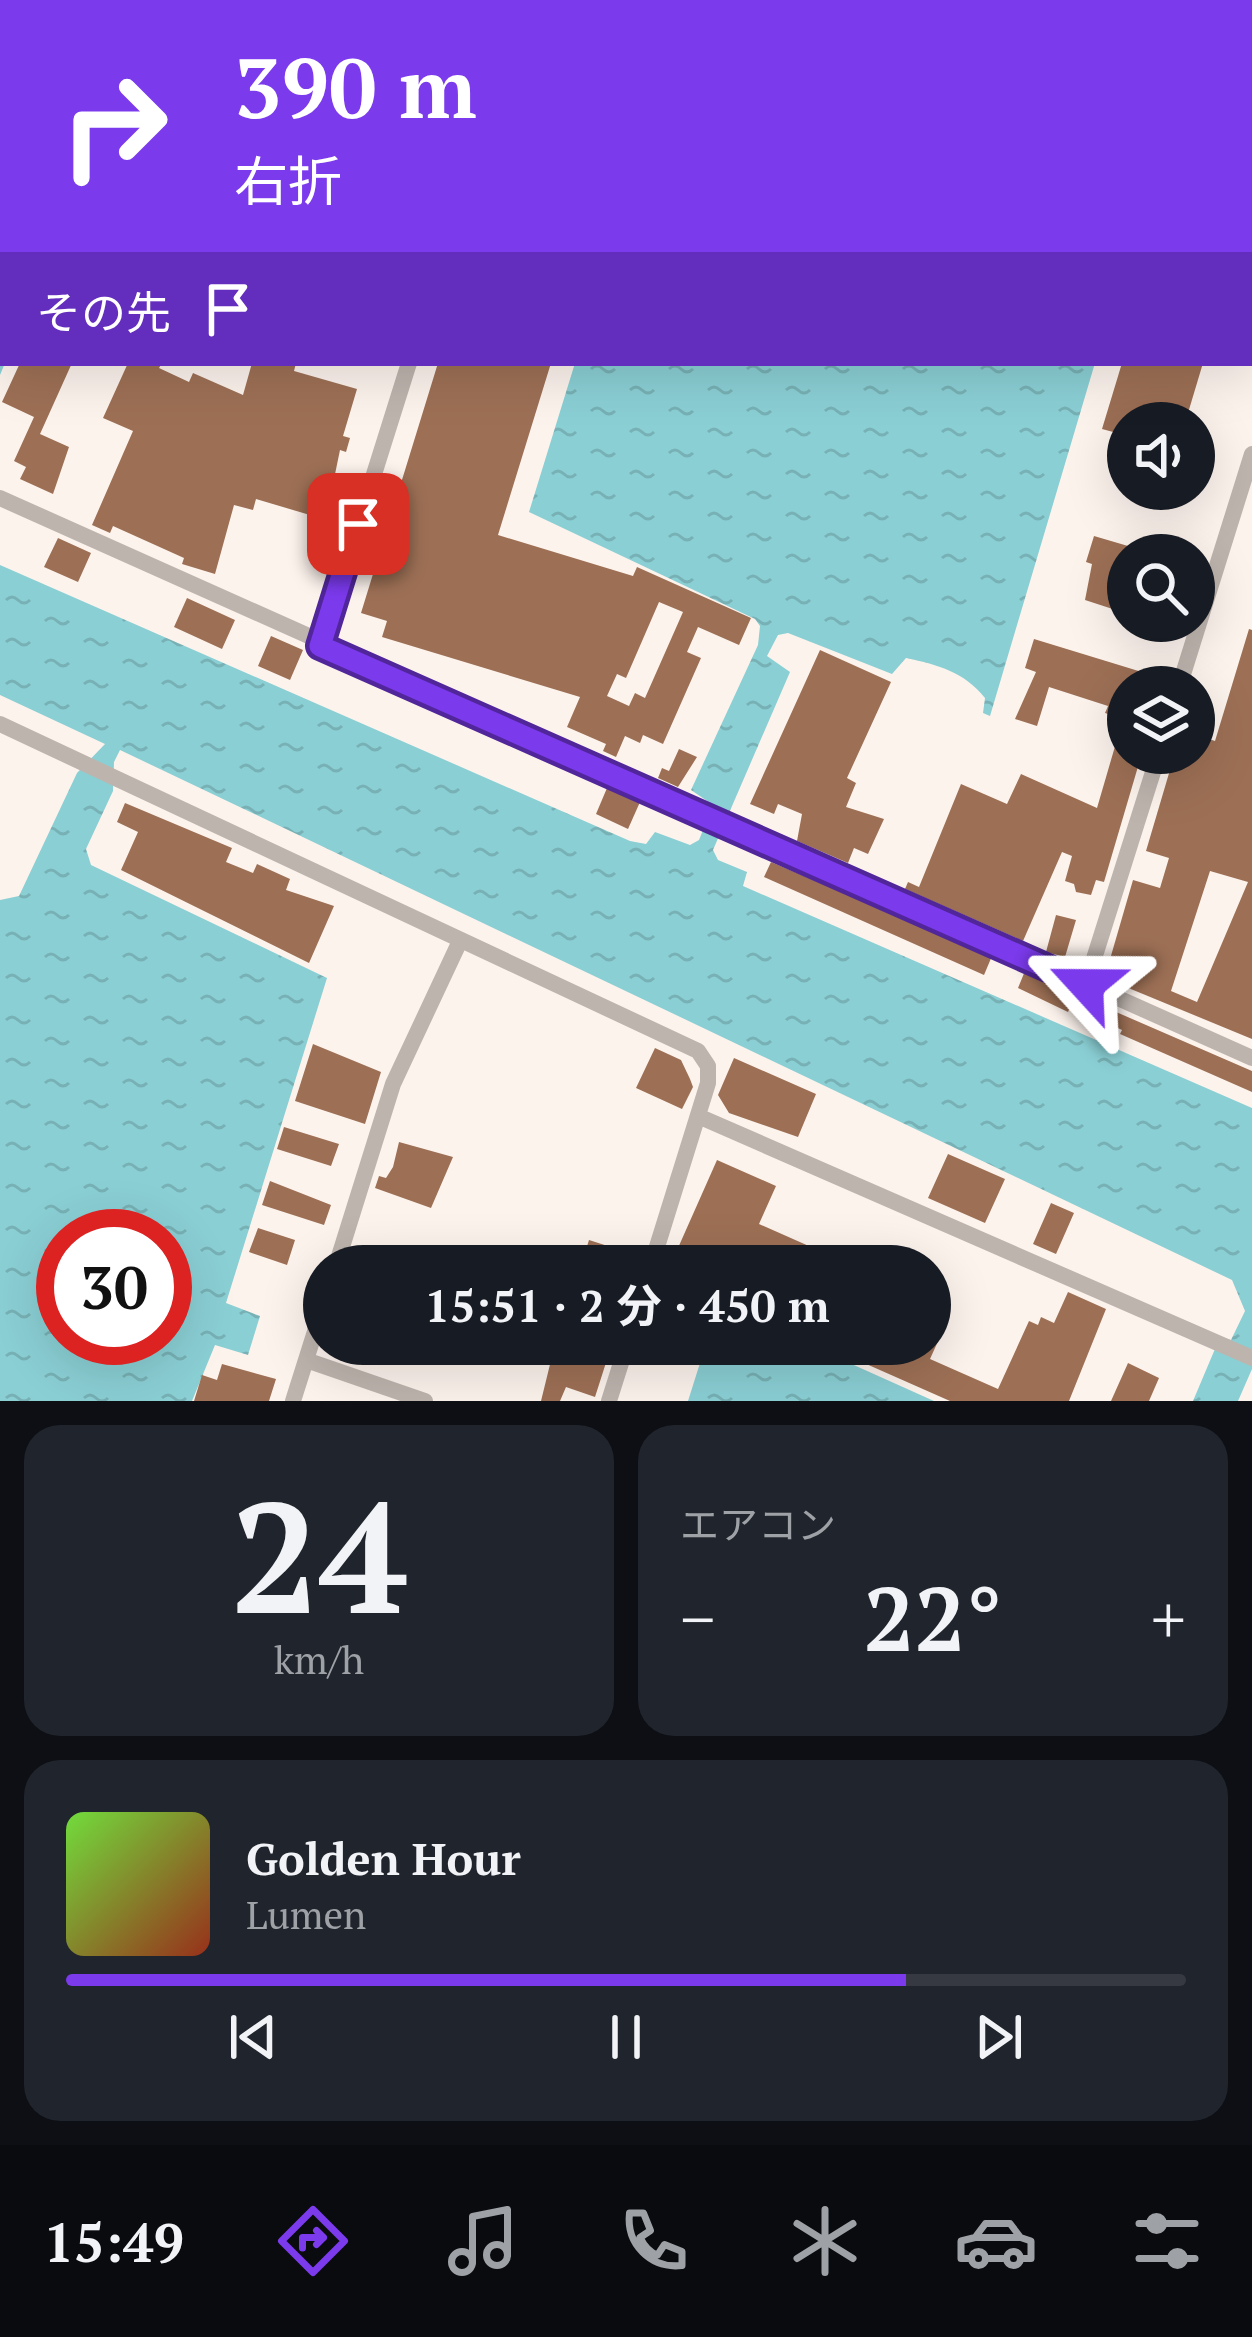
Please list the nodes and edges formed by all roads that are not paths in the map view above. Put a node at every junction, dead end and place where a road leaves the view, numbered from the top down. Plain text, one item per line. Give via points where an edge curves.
1 (408, 366) edge
2 (1252, 454) edge
3 (0, 498) edge
4 (320, 646) junction
5 (1186, 666) edge
6 (0, 724) edge
7 (1152, 774) edge
8 (460, 941) junction
9 (1086, 985) junction
10 (1252, 1058) edge
11 (698, 1116) junction
12 (343, 1245) edge
13 (658, 1245) edge
14 (1252, 1358) edge
15 (304, 1365) edge
16 (321, 1365) edge
17 (620, 1365) edge
18 (293, 1401) edge
19 (425, 1401) edge
20 (609, 1401) edge

1 - 4 street
2 - 5 street
3 - 4 street
4 - 9 street
6 - 8 street
7 - 9 street
8 - 11 street via 698,1052 710,1074
8 - 12 street via 393,1084
9 - 10 street
11 - 13 street
11 - 14 street
15 - 18 street
16 - 19 street
17 - 20 street

